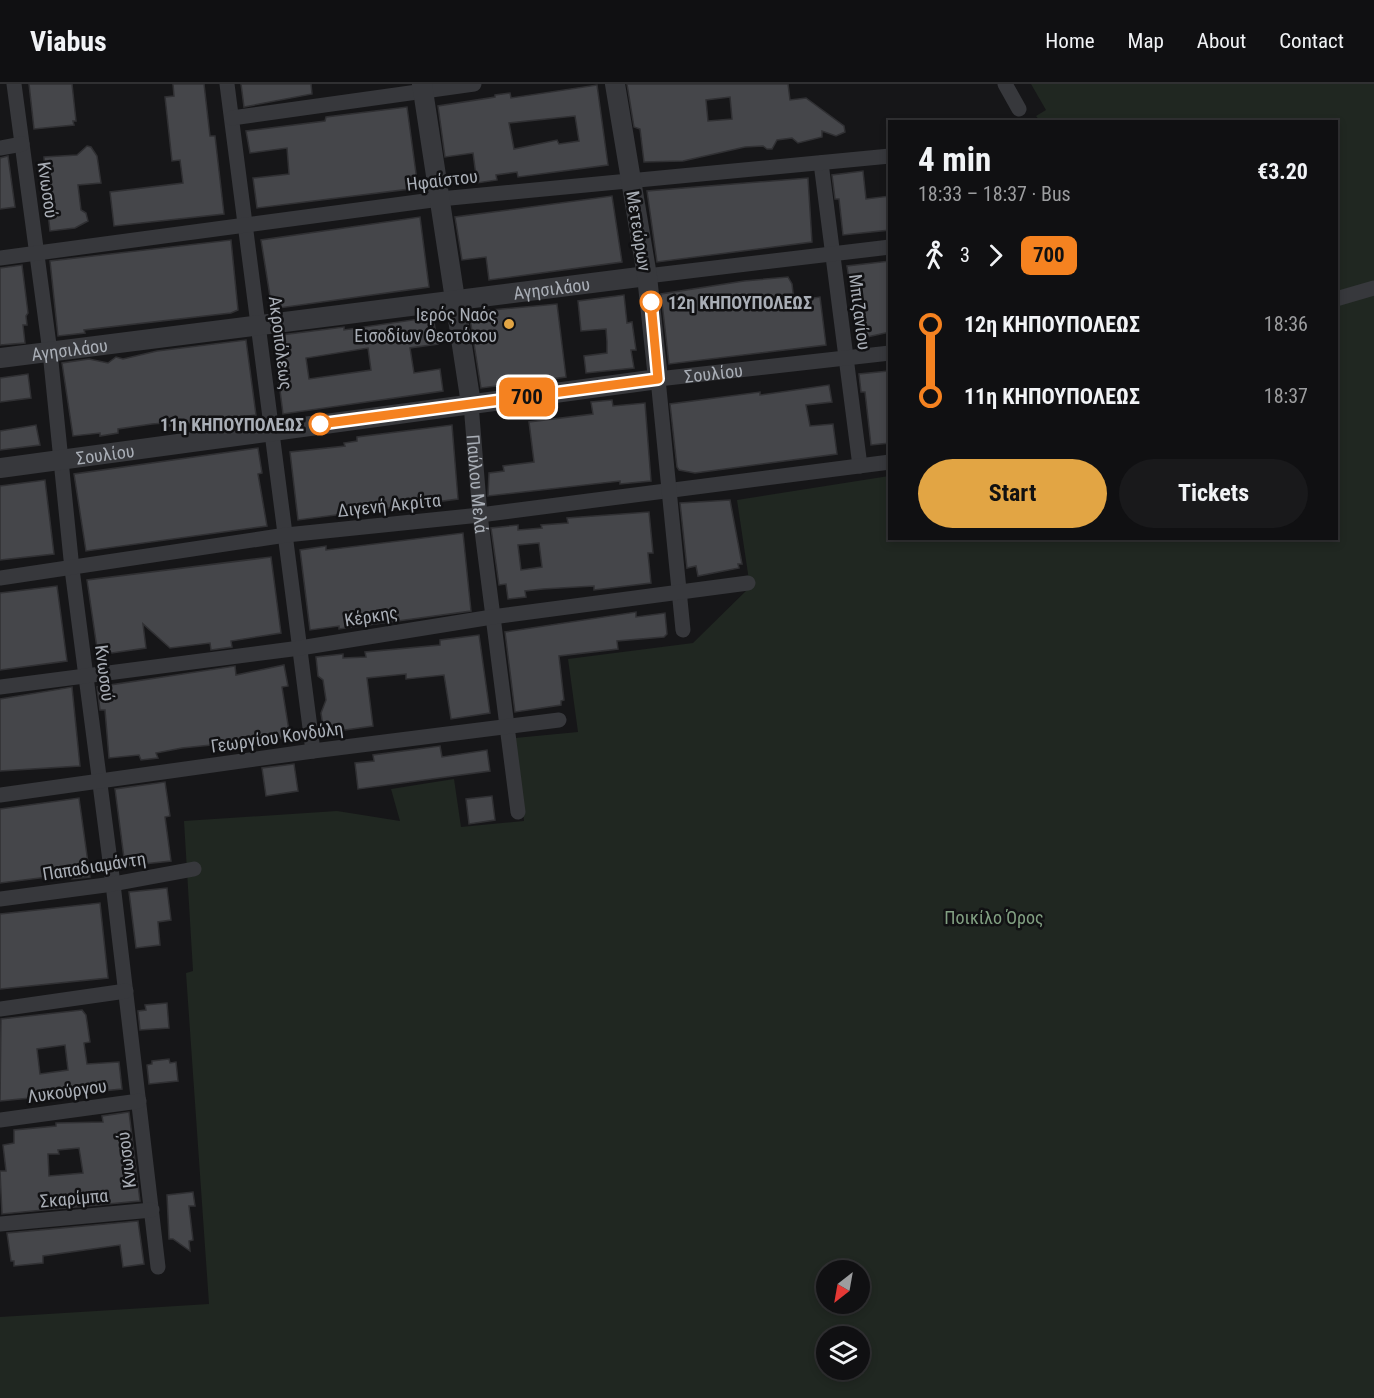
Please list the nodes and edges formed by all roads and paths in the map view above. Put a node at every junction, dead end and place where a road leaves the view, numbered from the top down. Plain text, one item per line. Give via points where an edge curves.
1 (14, 84) edge
2 (227, 84) edge
3 (474, 84) edge
4 (615, 84) edge
5 (1005, 84) edge
6 (423, 87) edge
7 (1019, 109) dead end
8 (232, 118) junction
9 (22, 144) junction
10 (0, 148) edge
11 (888, 156) edge
12 (821, 163) junction
13 (631, 179) junction
14 (440, 199) junction
15 (247, 226) junction
16 (888, 247) edge
17 (38, 254) junction
18 (832, 254) junction
19 (0, 258) edge
20 (647, 276) junction
21 (1374, 288) edge
22 (1338, 298) edge
23 (455, 300) junction
24 (259, 325) junction
25 (50, 352) junction
26 (888, 352) edge
27 (0, 358) edge
28 (846, 358) junction
29 (658, 379) junction
30 (471, 404) junction
31 (272, 431) junction
32 (60, 460) junction
33 (888, 462) edge
34 (860, 466) junction
35 (0, 468) edge
36 (670, 491) junction
37 (480, 515) junction
38 (286, 535) junction
39 (72, 569) junction
40 (0, 578) edge
41 (748, 583) dead end
42 (680, 593) junction
43 (492, 617) junction
44 (683, 630) dead end
45 (300, 648) junction
46 (86, 677) junction
47 (0, 687) edge
48 (560, 720) dead end
49 (509, 727) junction
50 (313, 751) junction
51 (99, 782) junction
52 (0, 795) edge
53 (518, 812) dead end
54 (194, 869) dead end
55 (113, 884) junction
56 (0, 899) edge
57 (126, 991) junction
58 (0, 1009) edge
59 (139, 1101) junction
60 (0, 1120) edge
61 (152, 1210) junction
62 (0, 1224) edge
63 (158, 1267) dead end

1 - 9 street, Κνωσού
2 - 8 street, Ακροπόλεως
3 - 6 street
4 - 13 street, Μετεώρων
5 - 7 street
6 - 8 street
6 - 14 street, Παύλου Μελά
8 - 15 street, Ακροπόλεως
9 - 10 street
9 - 17 street, Κνωσού
11 - 12 street, Ηφαίστου
12 - 13 street, Ηφαίστου
12 - 18 street, Μπιζανίου
13 - 14 street, Ηφαίστου
13 - 20 street, Μετεώρων
14 - 15 street, Ηφαίστου
14 - 23 street, Παύλου Μελά
15 - 17 street, Ηφαίστου
15 - 24 street, Ακροπόλεως
16 - 18 street, Αγησιλάου
17 - 19 street, Ηφαίστου
17 - 25 street, Κνωσού
18 - 20 street, Αγησιλάου
18 - 28 street, Μπιζανίου
20 - 23 street, Αγησιλάου
20 - 29 street, Μετεώρων
21 - 22 street
23 - 24 street, Αγησιλάου
23 - 30 street, Παύλου Μελά
24 - 25 street, Αγησιλάου
24 - 31 street, Ακροπόλεως
25 - 27 street, Αγησιλάου
25 - 32 street, Κνωσού
26 - 28 street, Σουλίου
28 - 29 street, Σουλίου
28 - 34 street, Μπιζανίου
29 - 30 street, Σουλίου
29 - 36 street, Μετεώρων
30 - 31 street, Σουλίου
30 - 37 street, Παύλου Μελά
31 - 32 street, Σουλίου
31 - 38 street, Ακροπόλεως
32 - 35 street, Σουλίου
32 - 39 street, Κνωσού
33 - 34 street, Διγενή Ακρίτα
34 - 36 street, Διγενή Ακρίτα
36 - 37 street, Διγενή Ακρίτα
36 - 42 street, Μετεώρων
37 - 38 street, Διγενή Ακρίτα
37 - 43 street, Παύλου Μελά
38 - 39 street, Διγενή Ακρίτα
38 - 45 street, Ακροπόλεως
39 - 40 street, Διγενή Ακρίτα
39 - 46 street, Κνωσού
41 - 42 street, Κέρκης
42 - 43 street, Κέρκης
42 - 44 street, Μετεώρων
43 - 45 street, Κέρκης
43 - 49 street, Παύλου Μελά
45 - 46 street, Κέρκης
45 - 50 street, Ακροπόλεως
46 - 47 street, Κέρκης
46 - 51 street, Κνωσού
48 - 49 street, Γεωργίου Κονδύλη
49 - 50 street, Γεωργίου Κονδύλη
49 - 53 street, Παύλου Μελά
50 - 51 street, Γεωργίου Κονδύλη
51 - 52 street, Γεωργίου Κονδύλη
51 - 55 street, Κνωσού
54 - 55 street, Παπαδιαμάντη
55 - 56 street, Παπαδιαμάντη
55 - 57 street, Κνωσού
57 - 58 street
57 - 59 street, Κνωσού
59 - 60 street, Λυκούργου
59 - 61 street, Κνωσού
61 - 62 street, Σκαρίμπα
61 - 63 street, Κνωσού

